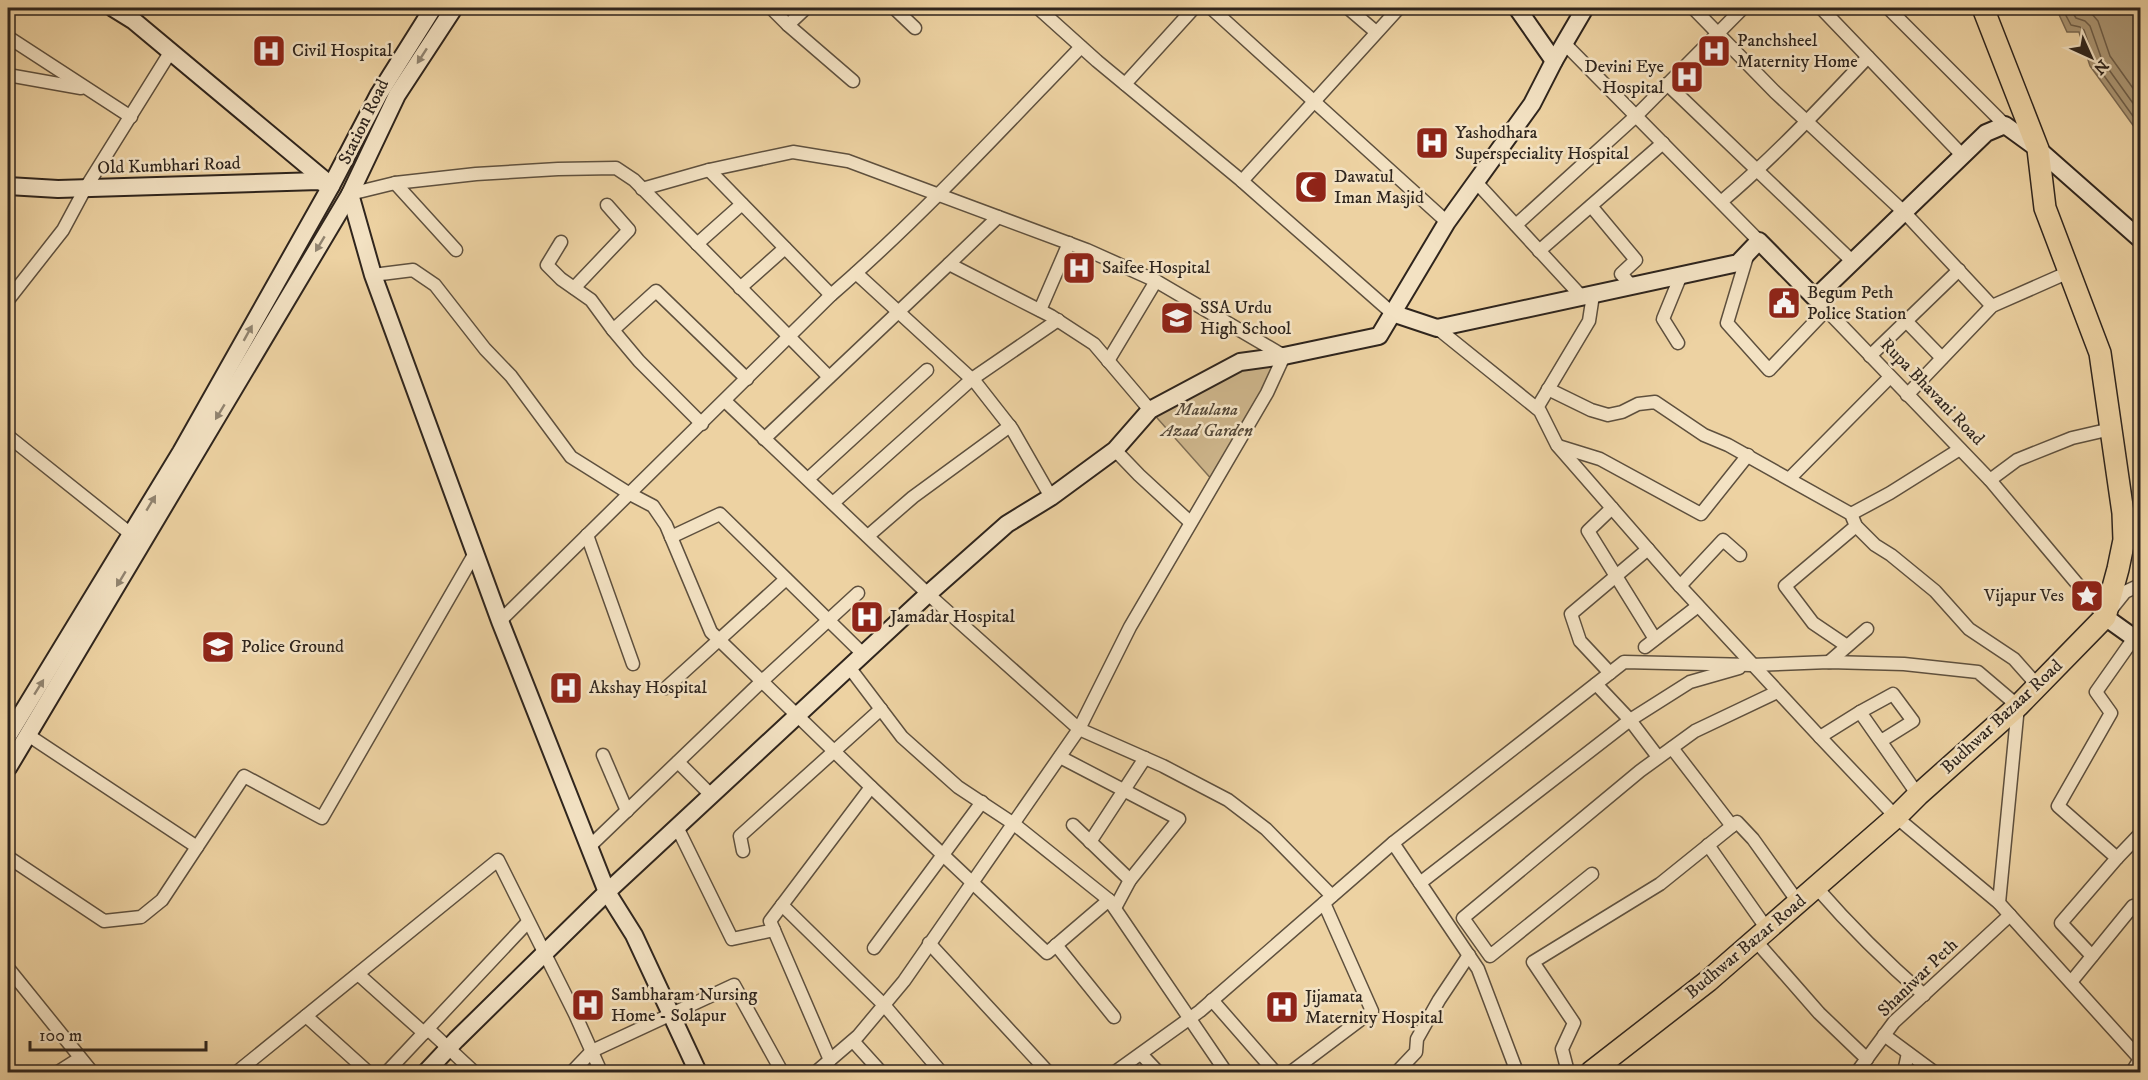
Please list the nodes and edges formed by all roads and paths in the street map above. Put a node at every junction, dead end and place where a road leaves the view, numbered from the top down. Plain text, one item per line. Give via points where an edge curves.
1 (112, 8) edge
2 (433, 8) edge
3 (454, 8) edge
4 (771, 8) edge
5 (806, 8) edge
6 (894, 8) edge
7 (1038, 8) edge
8 (1194, 8) edge
9 (1211, 8) edge
10 (1348, 8) edge
11 (1399, 8) edge
12 (1517, 8) edge
13 (1586, 8) edge
14 (1694, 8) edge
15 (1743, 8) edge
16 (1821, 8) edge
17 (1888, 8) edge
18 (1983, 8) edge
19 (788, 25) junction
20 (915, 28) dead end
21 (1376, 32) junction
22 (1718, 33) junction
23 (8, 38) edge
24 (1564, 43) junction
25 (1082, 47) junction
26 (171, 51) junction
27 (1868, 57) junction
28 (1554, 61) junction
29 (8, 75) edge
30 (853, 81) dead end
31 (1125, 84) junction
32 (1667, 84) junction
33 (85, 88) junction
34 (1314, 101) junction
35 (1636, 116) junction
36 (130, 117) junction
37 (1807, 122) junction
38 (2005, 125) junction
39 (1663, 143) junction
40 (2038, 148) junction
41 (1962, 155) junction
42 (709, 170) junction
43 (1758, 170) junction
44 (1242, 181) junction
45 (1476, 182) junction
46 (395, 183) junction
47 (8, 186) edge
48 (331, 186) junction
49 (85, 189) junction
50 (642, 189) junction
51 (350, 194) junction
52 (937, 195) junction
53 (1721, 202) junction
54 (742, 204) junction
55 (608, 206) dead end
56 (1591, 206) junction
57 (1905, 213) junction
58 (998, 217) junction
59 (1447, 222) junction
60 (1516, 225) junction
61 (2140, 239) edge
62 (561, 242) dead end
63 (1069, 243) junction
64 (697, 244) junction
65 (1754, 245) junction
66 (785, 248) junction
67 (456, 250) dead end
68 (1539, 251) junction
69 (1852, 262) junction
70 (948, 264) junction
71 (1959, 270) junction
72 (2069, 272) junction
73 (856, 273) junction
74 (373, 275) junction
75 (1681, 275) junction
76 (1156, 281) junction
77 (1632, 286) junction
78 (574, 288) junction
79 (740, 288) junction
80 (831, 295) junction
81 (1588, 296) junction
82 (1815, 298) junction
83 (8, 300) edge
84 (1992, 306) junction
85 (1040, 310) junction
86 (1827, 310) junction
87 (898, 312) junction
88 (1392, 313) junction
89 (1058, 320) junction
90 (1906, 321) junction
91 (1437, 328) junction
92 (613, 330) junction
93 (789, 338) junction
94 (1678, 343) dead end
95 (1284, 356) junction
96 (1870, 356) junction
97 (1942, 358) junction
98 (1108, 362) junction
99 (927, 370) dead end
100 (829, 377) junction
101 (1890, 377) junction
102 (747, 379) junction
103 (972, 379) junction
104 (1548, 389) junction
105 (1907, 395) junction
106 (725, 401) junction
107 (1537, 408) junction
108 (1150, 410) junction
109 (702, 424) junction
110 (1010, 426) junction
111 (2111, 429) junction
112 (8, 436) edge
113 (765, 439) junction
114 (1557, 445) junction
115 (1960, 449) junction
116 (1115, 450) junction
117 (1748, 456) junction
118 (1790, 478) junction
119 (808, 479) junction
120 (1990, 480) junction
121 (630, 494) junction
122 (1052, 497) junction
123 (832, 503) junction
124 (1612, 508) junction
125 (1851, 514) junction
126 (1190, 522) junction
127 (1856, 526) junction
128 (132, 535) junction
129 (587, 536) junction
130 (868, 536) junction
131 (671, 537) junction
132 (1648, 549) junction
133 (475, 553) junction
134 (1740, 555) dead end
135 (1616, 576) junction
136 (786, 579) junction
137 (2140, 585) edge
138 (1680, 586) junction
139 (858, 593) dead end
140 (928, 594) junction
141 (1698, 606) junction
142 (2105, 617) junction
143 (828, 620) junction
144 (500, 621) junction
145 (1867, 629) dead end
146 (718, 640) junction
147 (2137, 640) edge
148 (1847, 646) junction
149 (863, 654) junction
150 (1830, 662) junction
151 (633, 664) dead end
152 (1751, 665) junction
153 (849, 667) junction
154 (1610, 674) junction
155 (761, 682) junction
156 (1596, 684) junction
157 (2038, 686) junction
158 (666, 688) dead end
159 (1777, 692) junction
160 (2018, 706) junction
161 (881, 709) junction
162 (1860, 712) junction
163 (796, 716) junction
164 (1630, 720) junction
165 (1079, 729) junction
166 (28, 735) junction
167 (8, 736) edge
168 (1820, 737) junction
169 (1881, 741) junction
170 (1672, 748) junction
171 (832, 751) junction
172 (603, 755) dead end
173 (1060, 757) junction
174 (1658, 757) junction
175 (1145, 758) junction
176 (678, 762) junction
177 (8, 768) edge
178 (871, 787) junction
179 (1124, 790) junction
180 (711, 795) junction
181 (1918, 795) junction
182 (981, 802) junction
183 (627, 811) junction
184 (1896, 817) junction
185 (1014, 824) junction
186 (1073, 825) dead end
187 (1732, 826) junction
188 (677, 827) junction
189 (2140, 834) edge
190 (1090, 842) junction
191 (1393, 843) junction
192 (1708, 845) junction
193 (197, 847) junction
194 (589, 847) junction
195 (743, 851) dead end
196 (942, 855) junction
197 (8, 857) edge
198 (2117, 858) junction
199 (1592, 874) dead end
200 (1130, 880) junction
201 (971, 883) junction
202 (1420, 883) junction
203 (1816, 887) junction
204 (607, 892) junction
205 (1328, 900) junction
206 (1798, 902) junction
207 (2000, 903) junction
208 (1112, 904) junction
209 (782, 905) junction
210 (2140, 905) edge
211 (2010, 915) junction
212 (528, 922) junction
213 (774, 930) junction
214 (1761, 935) junction
215 (929, 943) junction
216 (1056, 945) junction
217 (874, 948) dead end
218 (544, 953) junction
219 (1469, 955) junction
220 (2092, 956) junction
221 (8, 968) edge
222 (358, 974) junction
223 (2071, 982) junction
224 (1924, 995) junction
225 (1212, 1000) junction
226 (884, 1005) junction
227 (671, 1015) junction
228 (306, 1016) junction
229 (1114, 1017) dead end
230 (1190, 1018) junction
231 (426, 1031) junction
232 (1884, 1035) junction
233 (853, 1041) junction
234 (448, 1048) junction
235 (592, 1051) junction
236 (1908, 1053) junction
237 (1141, 1054) junction
238 (80, 1058) junction
239 (1867, 1059) junction
240 (2140, 1059) edge
241 (830, 1060) junction
242 (58, 1072) edge
243 (92, 1072) edge
244 (237, 1072) edge
245 (368, 1072) edge
246 (387, 1072) edge
247 (426, 1072) edge
248 (474, 1072) edge
249 (572, 1072) edge
250 (601, 1072) edge
251 (698, 1072) edge
252 (782, 1072) edge
253 (816, 1072) edge
254 (881, 1072) edge
255 (941, 1072) edge
256 (1048, 1072) edge
257 (1115, 1072) edge
258 (1158, 1072) edge
259 (1226, 1072) edge
260 (1275, 1072) edge
261 (1291, 1072) edge
262 (1397, 1072) edge
263 (1517, 1072) edge
264 (1568, 1072) edge
265 (1591, 1072) edge
266 (1857, 1072) edge
267 (1904, 1072) edge
268 (1934, 1072) edge
269 (2132, 1072) edge

1 - 26 street
2 - 48 street via 379,94
3 -> 51 street, Station Road via 397,96
4 - 19 street
5 - 19 street
6 - 20 street
7 - 25 street
8 - 31 street
9 - 34 street
10 - 21 street
11 - 21 street
12 - 28 street
13 - 24 street
14 - 22 street
15 - 22 street
16 - 27 street
17 - 38 street
18 - 40 highway
19 - 30 street
21 - 34 street
22 - 32 street
22 - 37 street
23 - 33 street
24 - 28 street
24 - 35 street, Rupa Bhavani Road
25 - 31 street
25 - 52 street
26 - 36 street
26 - 48 street
27 - 37 street
27 - 41 street
28 - 45 street via 1532,104
29 - 33 street
31 - 44 street
32 - 35 street
32 - 43 street
33 - 36 street
34 - 44 street
34 - 59 street
35 - 39 street, Rupa Bhavani Road
35 - 60 street
36 - 49 street
37 - 43 street
37 - 57 street
38 - 40 street
38 - 41 street via 1986,133
39 - 53 street, Rupa Bhavani Road
39 - 56 street
40 - 61 street
40 - 72 highway via 2045,208
41 - 57 street
42 - 50 street
42 - 52 street via 793,152 848,161
42 - 54 street
43 - 53 street
43 - 69 street
44 - 88 street
45 - 59 street
45 - 60 street
46 - 50 street via 476,174 616,168
46 - 51 street
46 - 67 street
47 - 49 street, Old Kumbhari Road
48 - 49 street, Old Kumbhari Road via 319,181
128 -> 48 street
49 - 83 street via 63,230
50 - 64 street
51 - 74 street
51 -> 166 street, Station Road
52 - 58 street
52 - 73 street
53 - 65 street, Rupa Bhavani Road
54 - 64 street
54 - 66 street
55 - 78 street via 629,230
56 - 68 street
56 - 77 street via 1636,260 1621,274
57 - 69 street
57 - 71 street
58 - 63 street
58 - 70 street
59 - 88 street
60 - 68 street
62 - 78 street via 547,265
63 - 76 street
63 - 85 street
64 - 79 street
65 - 75 street via 1738,262
65 - 82 street, Rupa Bhavani Road
65 - 86 street via 1727,323 1769,370
66 - 79 street
66 - 80 street
68 - 81 street
69 - 82 street
70 - 85 street
70 - 87 street
71 - 84 street
71 - 90 street
72 - 84 street
72 - 111 highway via 2100,353
73 - 80 street
73 - 87 street
74 - 121 street via 413,270 435,285 511,376 571,457
74 - 133 street
75 - 77 street
75 - 94 street via 1663,319
76 - 95 street
76 - 98 street
77 - 81 street
78 - 92 street via 591,300
79 - 93 street
80 - 93 street
81 - 91 street
81 - 104 street via 1589,321
82 - 86 street, Rupa Bhavani Road
84 - 97 street
85 - 89 street
86 - 96 street, Rupa Bhavani Road
87 - 100 street
87 - 103 street
88 - 91 street
88 - 95 street via 1379,336
89 - 98 street via 1094,344
89 - 103 street
90 - 96 street
90 - 97 street
91 - 107 street
92 - 102 street via 657,291
92 - 109 street
93 - 100 street
93 - 102 street
95 - 108 street via 1240,362
95 - 126 street via 1267,393
96 - 101 street, Rupa Bhavani Road
97 - 105 street
98 - 108 street
99 - 119 street
100 - 113 street
101 - 105 street, Rupa Bhavani Road
101 - 118 street
102 - 106 street
103 - 110 street
103 - 123 street
104 - 107 street
104 - 117 street via 1591,411 1608,415 1655,402 1704,435
105 - 115 street, Rupa Bhavani Road
106 - 109 street
106 - 113 street
107 - 114 street
108 - 116 street
109 - 121 street
110 - 122 street
110 - 130 street via 913,497
111 - 120 street via 2072,438 2017,460
111 - 142 highway via 2124,540
112 - 128 street
113 - 119 street
114 - 117 street via 1600,459 1701,514
114 - 124 street
115 - 120 street, Rupa Bhavani Road
115 - 125 street
116 - 122 street
116 - 126 street
117 - 118 street
118 - 125 street
119 - 123 street
120 - 142 street, Rupa Bhavani Road
121 - 129 street
121 - 131 street via 653,506
122 - 140 street via 1007,524
123 - 130 street
124 - 132 street
124 - 135 street via 1588,531
125 - 127 street
126 - 165 street via 1130,627
127 - 148 street via 1785,586 1814,623
127 - 157 street via 1935,591 1969,629 2014,659
167 -> 128 street
129 - 144 street
129 - 151 street
130 - 140 street
131 - 136 street via 720,514
131 - 146 street via 711,632
132 - 135 street
132 - 138 street
133 - 144 street
133 - 193 street via 322,818 244,776
134 - 138 street via 1723,540
135 - 141 street via 1650,643
135 - 154 street via 1571,614 1580,641
136 - 143 street
136 - 146 street
137 - 142 street via 2124,592
138 - 141 street
139 - 143 street
140 - 149 street
140 - 165 street
141 - 152 street
142 - 147 street, Rupa Bhavani Road
142 - 157 highway, Budhwar Bazaar Road
143 - 149 street
143 - 155 street
144 - 194 street
145 - 148 street
146 - 155 street
146 - 158 street
147 - 198 street via 2096,692 2111,713 2058,806
148 - 150 street
149 - 153 street
150 - 152 street
150 - 160 street via 1978,672
152 - 154 street via 1624,662
152 - 159 street
152 - 164 street via 1690,682
153 - 161 street
153 - 163 street
154 - 156 street
155 - 163 street
155 - 176 street
156 - 164 street
156 - 191 street
157 - 160 highway, Budhwar Bazaar Road
159 - 168 street
159 - 170 street via 1695,731
160 - 181 highway, Budhwar Bazaar Road
160 - 207 street
161 - 171 street
161 - 182 street via 902,737 958,787
162 - 168 street
162 - 169 street
162 - 169 street via 1893,694 1913,721
163 - 171 street
163 - 180 street
164 - 174 street
164 - 202 street
165 - 173 street
165 - 175 street
166 - 177 street, Station Road
166 - 193 street
168 - 184 street
169 - 181 street
170 - 174 street
170 - 187 street
171 - 178 street
171 - 195 street via 740,836
172 - 183 street
173 - 179 street
173 - 185 street
174 - 199 street via 1463,918 1490,956
175 - 179 street
175 - 205 street via 1228,800 1266,829
176 - 180 street
176 - 183 street
178 - 196 street
178 - 209 street
179 - 190 street
179 - 200 street via 1179,819
180 - 188 street
181 - 184 highway, Budhwar Bazaar Road
182 - 185 street
182 - 196 street
183 - 194 street
184 - 203 highway, Budhwar Bazar Road
184 - 207 street
185 - 201 street
185 - 208 street
186 - 190 street
187 - 192 street
187 - 206 street via 1737,822 1753,839
188 - 204 street
188 - 213 street via 732,939
189 - 198 street
190 - 200 street
191 - 202 street
191 - 205 street
192 - 214 street
192 - 264 street via 1660,884 1533,962 1574,1023 1562,1049
193 - 197 street via 162,900 141,916 104,921
194 - 204 street
196 - 201 street
196 - 217 street
198 - 220 street via 2061,923
200 - 208 street
201 - 215 street
201 - 216 street via 1047,953
202 - 219 street
203 - 206 highway, Budhwar Bazar Road
203 - 224 street via 1882,959
204 - 218 street
204 - 227 street via 634,935
205 - 225 street
205 - 261 street via 1372,1011
206 - 214 highway, Budhwar Bazar Road
207 - 211 street
208 - 216 street
208 - 230 street
209 - 213 street via 770,921
209 - 226 street
210 - 220 street via 2133,906
211 - 223 street
211 - 224 street, Shaniwar Peth
212 - 218 street
212 - 222 street via 498,860
212 - 231 street
213 - 241 street
214 - 239 street via 1819,1013
214 - 265 highway, Budhwar Bazar Road
215 - 226 street
215 - 256 street
216 - 229 street
218 - 234 street
218 - 235 street
219 - 262 street via 1417,1040 1416,1052
219 - 263 street via 1478,969
220 - 223 street
221 - 238 street
222 - 228 street
222 - 231 street
223 - 240 street
224 - 232 street, Shaniwar Peth
225 - 230 street
225 - 260 street
226 - 233 street
226 - 255 street
227 - 235 street
227 - 251 street
227 - 252 street via 734,985
228 - 244 street
228 - 245 street
230 - 237 street
230 - 259 street
231 - 234 street
231 - 246 street
232 - 236 street
232 - 239 street, Shaniwar Peth
233 - 241 street
233 - 254 street
234 - 247 street
234 - 248 street
235 - 249 street
235 - 250 street
236 - 267 street
236 - 268 street
237 - 257 street
237 - 258 street
238 - 242 street
238 - 243 street
239 - 266 street, Shaniwar Peth
240 - 269 street
241 - 253 street

